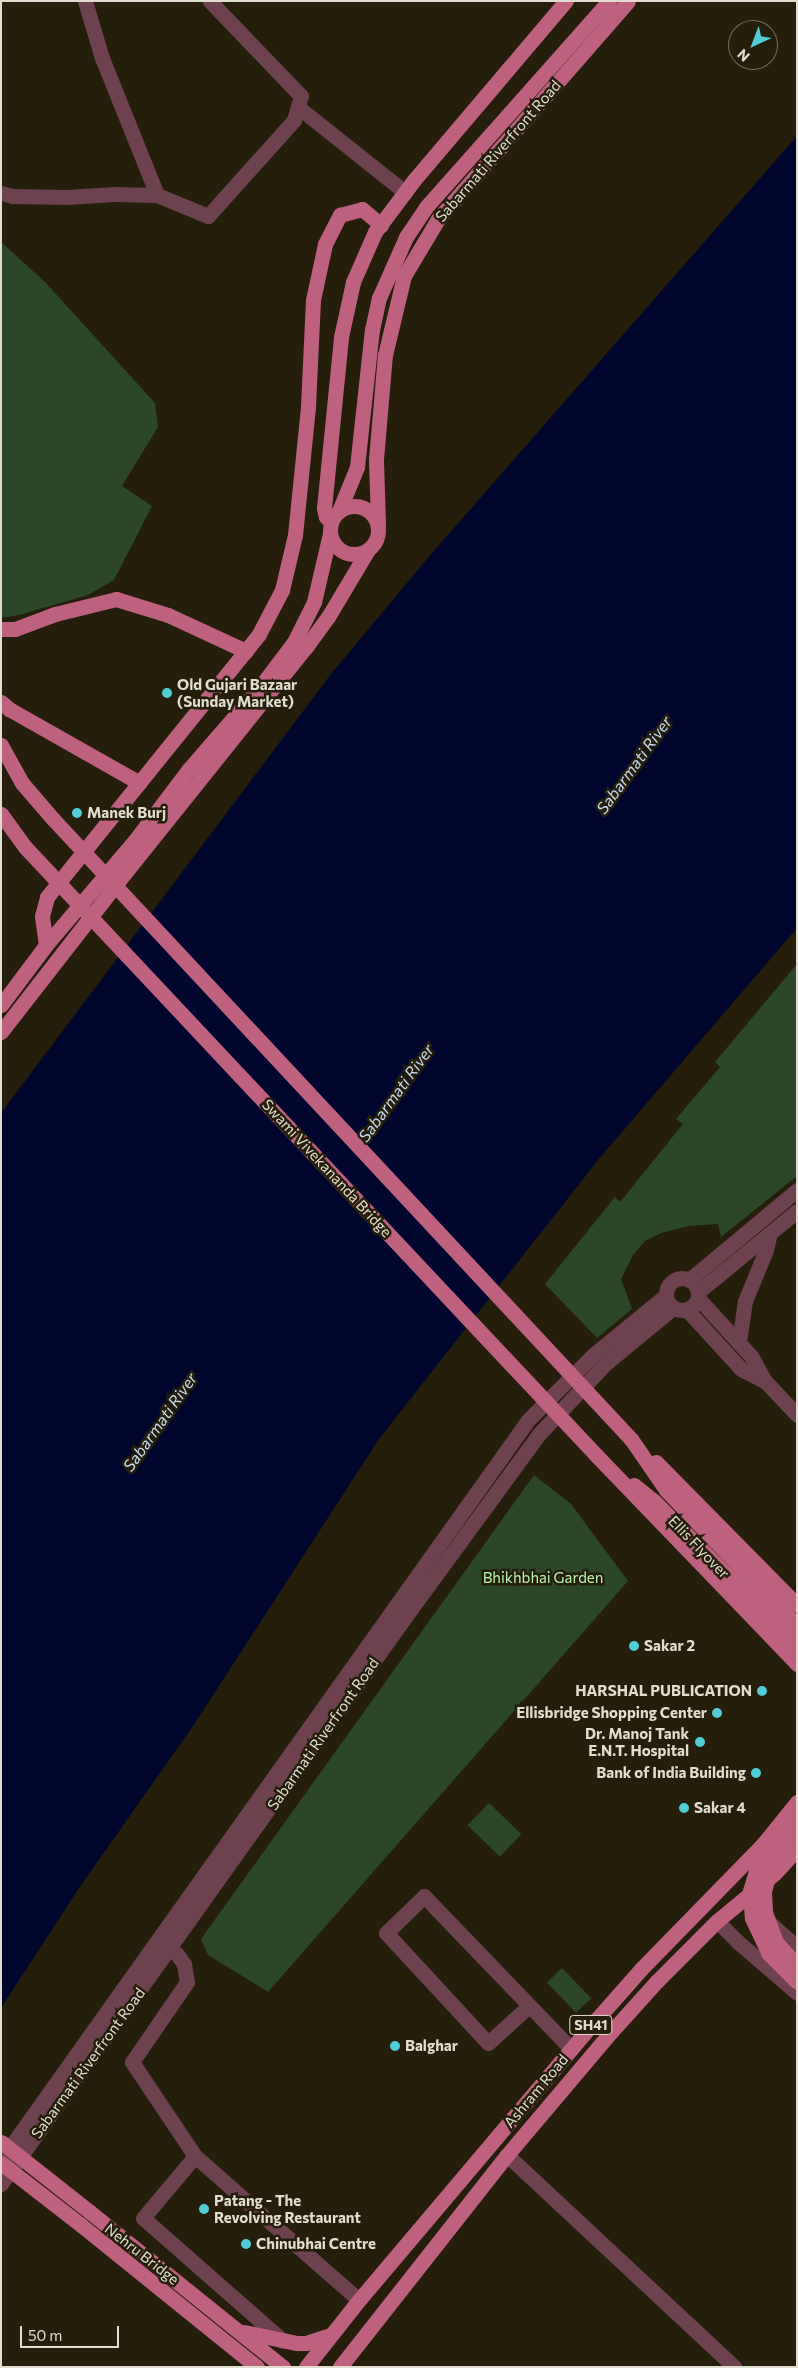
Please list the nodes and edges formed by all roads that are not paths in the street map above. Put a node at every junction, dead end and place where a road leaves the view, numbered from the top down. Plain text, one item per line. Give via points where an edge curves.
1 (85, 1) edge
2 (210, 1) edge
3 (566, 1) edge
4 (608, 1) edge
5 (628, 1) edge
6 (298, 107) junction
7 (405, 192) junction
8 (1, 193) edge
9 (156, 195) junction
10 (381, 224) junction
11 (334, 522) junction
12 (378, 524) junction
13 (368, 550) junction
14 (1, 629) edge
15 (246, 650) junction
16 (1, 702) edge
17 (1, 745) edge
18 (140, 783) junction
19 (1, 814) edge
20 (46, 945) junction
21 (1, 1005) edge
22 (1, 1032) edge
23 (797, 1190) edge
24 (797, 1212) edge
25 (770, 1233) junction
26 (695, 1290) junction
27 (675, 1304) junction
28 (739, 1342) junction
29 (765, 1381) junction
30 (797, 1415) edge
31 (630, 1439) junction
32 (626, 1484) junction
33 (797, 1605) edge
34 (797, 1626) edge
35 (797, 1646) edge
36 (797, 1664) edge
37 (797, 1802) edge
38 (797, 1816) edge
39 (797, 1833) edge
40 (797, 1849) edge
41 (741, 1903) junction
42 (717, 1921) junction
43 (165, 1944) junction
44 (797, 1947) edge
45 (797, 1965) edge
46 (797, 1982) edge
47 (797, 1993) edge
48 (529, 2006) junction
49 (571, 2049) junction
50 (1, 2142) edge
51 (507, 2155) junction
52 (195, 2156) junction
53 (1, 2161) edge
54 (1, 2184) edge
55 (360, 2300) junction
56 (240, 2331) junction
57 (331, 2335) junction
58 (284, 2341) junction
59 (252, 2365) edge
60 (283, 2367) edge
61 (306, 2367) edge
62 (341, 2367) edge
63 (734, 2367) edge

1 - 9 street via 102,58
2 - 6 street via 301,96
3 - 7 main road
4 - 11 main road via 426,207 406,237 379,298 372,330 357,467
5 - 12 main road, Sabarmati Riverfront Road via 438,219 404,276 385,355 376,459
6 - 7 street
6 - 9 street via 294,120 208,216
7 - 10 main road
8 - 9 street via 67,197
10 - 11 main road via 353,282 341,337 324,508 326,517
10 - 15 main road via 362,208 340,215 325,244 313,300 308,406 295,535 282,590 259,634
11 - 12 main road via 350,506 362,507
11 - 13 main road via 335,544 345,552 356,554
11 - 20 main road via 314,602 294,642
12 - 13 main road via 377,539
13 - 22 main road via 306,647
14 - 15 main road via 15,629 55,614 116,599 168,615
15 - 18 main road
16 - 18 main road via 9,710
17 - 31 main road, bridge via 22,783 53,819
18 - 20 main road via 47,897 42,916
19 - 32 main road, Swami Vivekananda Bridge, bridge via 25,847
20 - 21 main road
23 - 26 street
24 - 25 street
25 - 26 street
25 - 28 street via 745,1301
26 - 27 street via 693,1306
26 - 27 street via 675,1279 667,1286
26 - 28 street
27 - 29 street via 741,1369
27 - 43 street, Sabarmati Riverfront Road via 593,1355 528,1420
28 - 29 street via 752,1356
29 - 30 street
31 - 33 main road
31 - 34 main road, Ellis Flyover via 666,1490
32 - 35 main road, Ellis Flyover via 654,1501
32 - 36 main road
37 - 49 main road, Ashram Road / SH41 via 763,1844 642,1968
38 - 46 main road, bridge via 765,1853 750,1891 752,1918 768,1953
39 - 45 main road, bridge via 777,1855 764,1892 764,1912 776,1942
40 - 41 main road, Ashram Road
41 - 42 main road, Ashram Road
41 - 44 street via 768,1921
42 - 47 street
42 - 51 main road, Ashram Road via 656,1981
43 - 52 street via 184,1964 186,1982 132,2062
43 - 53 street, Sabarmati Riverfront Road
43 - 54 street, Sabarmati Riverfront Road
48 - 48 street via 424,1896 386,1933 488,2044
48 - 49 street
49 - 55 main road, Ashram Road / SH41
50 - 56 main road, Nehru Bridge, bridge
51 - 62 main road, Ashram Road
51 - 63 street
52 - 55 street
52 - 58 street via 143,2218
53 - 59 main road, Nehru Bridge, bridge
55 - 57 main road, Ashram Road / SH41
56 - 58 main road
56 - 60 main road, Nehru Bridge
57 - 58 main road via 306,2343
57 - 61 main road, Ashram Road / SH41

